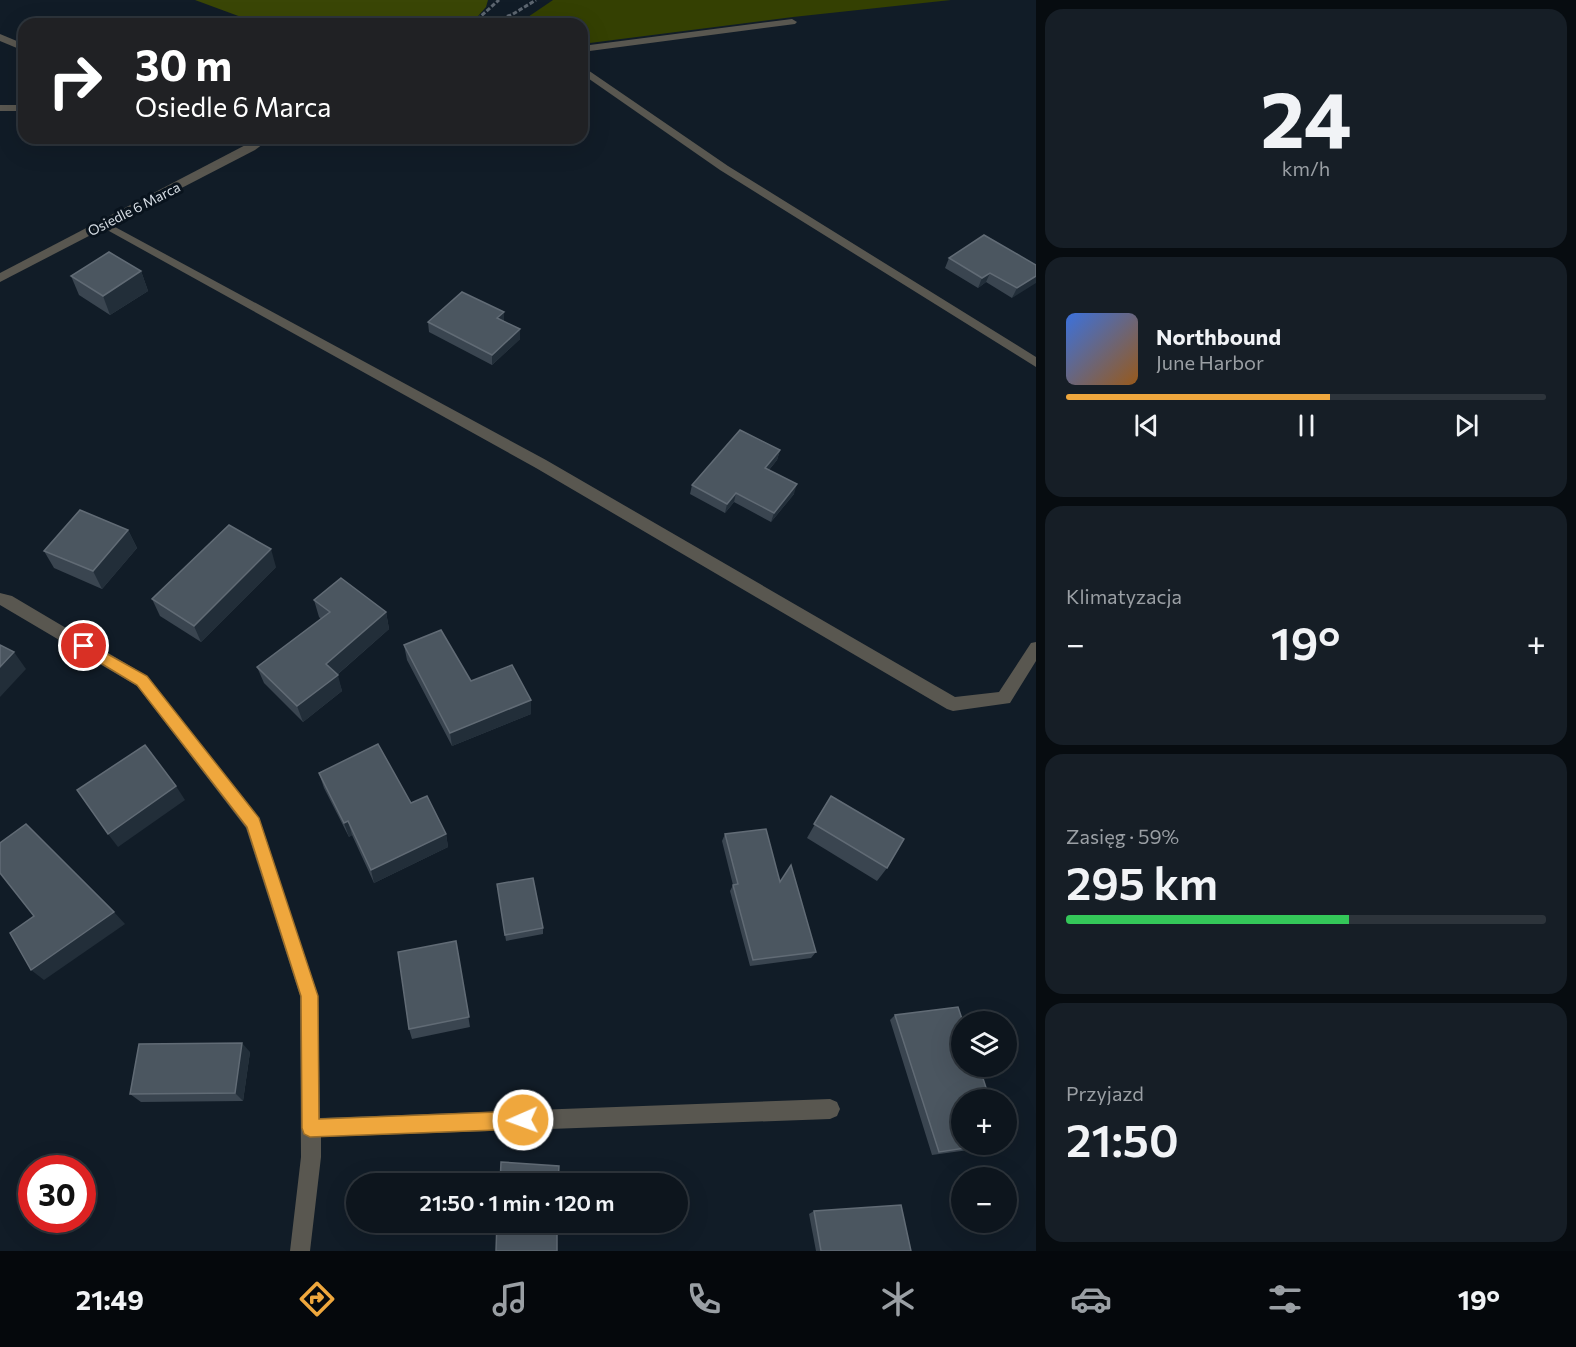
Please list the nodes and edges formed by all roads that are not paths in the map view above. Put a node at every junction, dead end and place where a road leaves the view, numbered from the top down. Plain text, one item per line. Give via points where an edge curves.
1 (792, 22) dead end
2 (0, 37) edge
3 (18, 45) edge
4 (588, 48) edge
5 (588, 73) edge
6 (0, 108) edge
7 (18, 108) edge
8 (257, 144) edge
9 (104, 224) junction
10 (0, 278) edge
11 (1036, 363) edge
12 (0, 599) edge
13 (1036, 648) edge
14 (830, 1109) dead end
15 (310, 1128) junction
16 (300, 1251) edge

1 - 4 street
2 - 3 street
5 - 11 street via 724,168
6 - 7 street
8 - 9 street, Osiedle 6 Marca
9 - 10 street, Osiedle 6 Marca
9 - 13 street via 541,464 953,704 1004,698
12 - 15 street via 142,681 253,824 309,996
14 - 15 street
15 - 16 street via 311,1157

